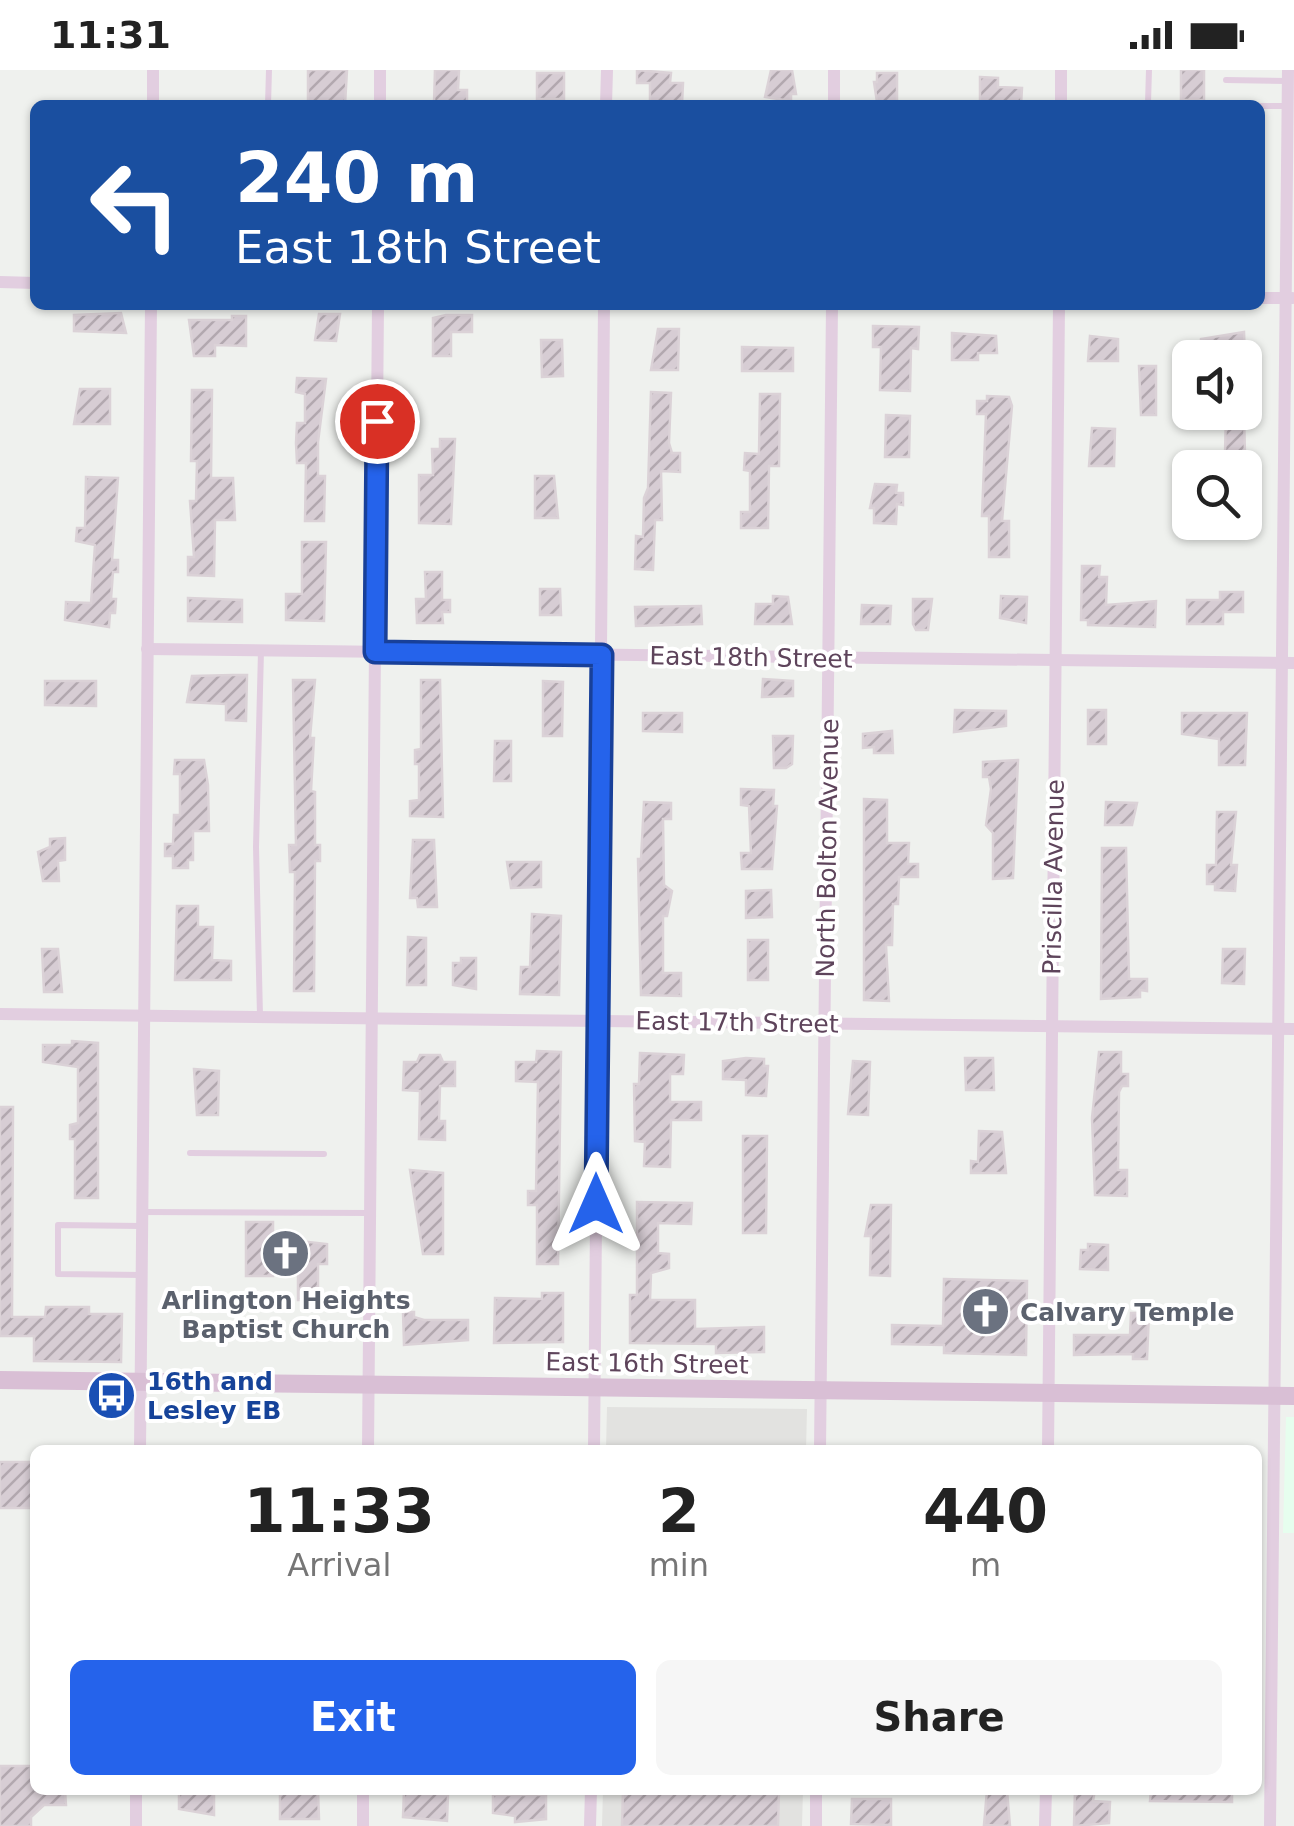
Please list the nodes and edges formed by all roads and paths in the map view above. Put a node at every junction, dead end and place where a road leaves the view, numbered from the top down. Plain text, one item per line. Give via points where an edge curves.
1 (153, 70) edge
2 (269, 70) edge
3 (380, 70) edge
4 (607, 70) edge
5 (834, 70) edge
6 (1061, 70) edge
7 (1150, 70) edge
8 (1226, 80) dead end
9 (1289, 88) edge
10 (152, 100) edge
11 (268, 100) edge
12 (380, 100) edge
13 (606, 100) edge
14 (834, 100) edge
15 (1061, 100) edge
16 (1148, 100) edge
17 (1265, 103) edge
18 (0, 282) edge
19 (30, 282) edge
20 (1290, 298) edge
21 (150, 310) edge
22 (378, 310) edge
23 (604, 310) edge
24 (832, 310) edge
25 (1059, 310) edge
26 (147, 649) junction
27 (260, 651) junction
28 (375, 652) junction
29 (602, 655) junction
30 (828, 658) junction
31 (1056, 660) junction
32 (1288, 663) edge
33 (0, 1014) edge
34 (144, 1016) junction
35 (260, 1018) junction
36 (371, 1019) junction
37 (598, 1020) junction
38 (825, 1023) junction
39 (1052, 1026) junction
40 (1278, 1029) junction
41 (1294, 1029) edge
42 (190, 1153) dead end
43 (324, 1154) dead end
44 (370, 1214) junction
45 (142, 1219) junction
46 (142, 1276) junction
47 (0, 1380) edge
48 (141, 1381) junction
49 (369, 1385) junction
50 (595, 1388) junction
51 (821, 1390) junction
52 (1048, 1393) junction
53 (1274, 1395) junction
54 (1294, 1396) edge
55 (140, 1445) edge
56 (368, 1445) edge
57 (594, 1445) edge
58 (820, 1445) edge
59 (1048, 1445) edge
60 (136, 1795) edge
61 (363, 1795) edge
62 (591, 1795) edge
63 (816, 1795) edge
64 (1046, 1795) edge
65 (136, 1826) edge
66 (362, 1826) edge
67 (590, 1826) edge
68 (816, 1826) edge
69 (1046, 1826) edge
70 (1270, 1826) edge

1 - 10 street
2 - 11 lane
3 - 12 street
4 - 13 street
5 - 14 street
6 - 15 street
7 - 16 lane
8 - 9 lane
9 - 17 lane
9 - 20 street
18 - 19 street
20 - 32 street
21 - 26 street
22 - 28 street
23 - 29 street
24 - 30 street, North Bolton Avenue
25 - 31 street, Priscilla Avenue
26 - 27 street, East 18th Street
26 - 34 street
27 - 28 street, East 18th Street
27 - 35 lane
28 - 29 street, East 18th Street
28 - 36 street
29 - 30 street, East 18th Street
29 - 37 street
30 - 31 street, East 18th Street
30 - 38 street, North Bolton Avenue
31 - 32 street, East 18th Street
31 - 39 street, Priscilla Avenue
32 - 40 street
33 - 34 street, East 17th Street
34 - 35 street, East 17th Street
34 - 45 street
35 - 36 street, East 17th Street
36 - 37 street, East 17th Street
36 - 44 street
37 - 38 street, East 17th Street
37 - 50 street
38 - 39 street, East 17th Street
38 - 51 street, North Bolton Avenue
39 - 40 street, East 17th Street
39 - 52 street, Priscilla Avenue
40 - 41 street, East 17th Street
40 - 53 street
42 - 43 lane
44 - 45 lane
44 - 49 street
45 - 46 street
45 - 46 lane via 58,1225 58,1274
46 - 48 street
47 - 48 main road, East 16th Street
48 - 49 main road, East 16th Street
48 - 55 street
49 - 50 main road, East 16th Street
49 - 56 street
50 - 51 main road, East 16th Street
50 - 57 street
51 - 52 main road, East 16th Street
51 - 58 street, North Bolton Avenue
52 - 53 main road, East 16th Street
52 - 59 street, Priscilla Avenue
53 - 54 main road, East 16th Street
53 - 70 street
60 - 65 street
61 - 66 street
62 - 67 street
63 - 68 street
64 - 69 street

